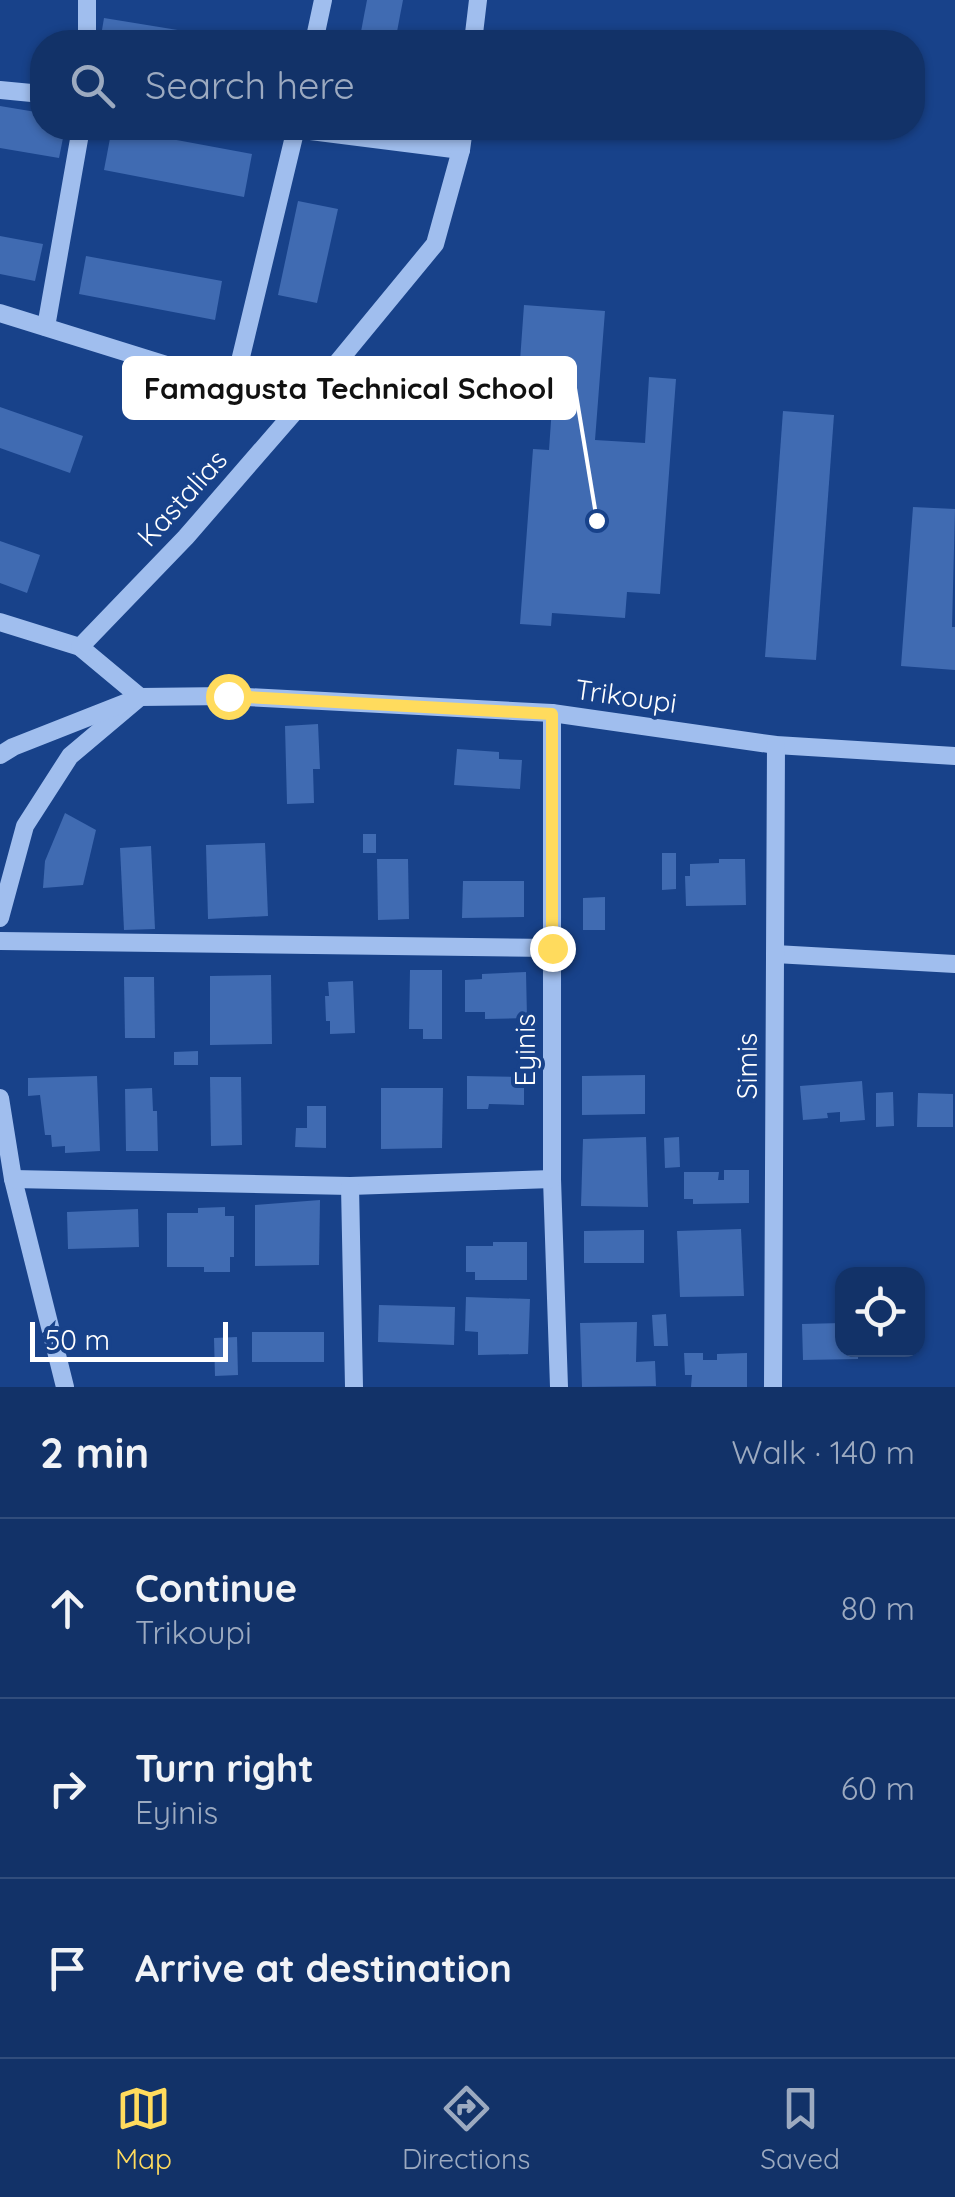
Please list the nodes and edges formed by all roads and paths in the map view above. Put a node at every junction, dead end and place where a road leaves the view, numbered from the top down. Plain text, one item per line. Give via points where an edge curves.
1 (87, 0) edge
2 (323, 0) edge
3 (478, 0) edge
4 (86, 30) edge
5 (317, 30) edge
6 (474, 30) edge
7 (0, 90) edge
8 (30, 93) edge
9 (79, 140) edge
10 (293, 140) edge
11 (386, 140) edge
12 (462, 140) edge
13 (461, 150) junction
14 (0, 313) edge
15 (46, 327) junction
16 (234, 386) junction
17 (303, 402) junction
18 (0, 622) edge
19 (80, 646) junction
20 (140, 696) junction
21 (552, 714) junction
22 (776, 745) junction
23 (0, 756) edge
24 (955, 756) edge
25 (0, 918) edge
26 (0, 941) edge
27 (552, 948) junction
28 (774, 954) junction
29 (955, 964) edge
30 (0, 1098) edge
31 (13, 1179) junction
32 (552, 1179) junction
33 (350, 1186) junction
34 (65, 1387) edge
35 (354, 1387) edge
36 (559, 1387) edge
37 (773, 1387) edge

1 - 4 street
2 - 5 street
3 - 6 street
7 - 8 street
9 - 15 street
10 - 16 street
11 - 13 street
12 - 13 street, Kastalias
13 - 17 street, Kastalias via 435,244
14 - 15 street
15 - 16 street
16 - 17 street
17 - 19 street, Kastalias
18 - 19 street
19 - 20 street
20 - 21 street, Trikoupi
20 - 23 street
20 - 25 street via 70,756 24,826
21 - 22 street, Trikoupi
21 - 27 street, Eyinis
22 - 24 street, Trikoupi
22 - 28 street, Simis
26 - 27 street
27 - 32 street, Eyinis
28 - 29 street
28 - 37 street, Simis
30 - 31 street
31 - 33 street
31 - 34 street
32 - 33 street
32 - 36 street, Eyinis
33 - 35 street

